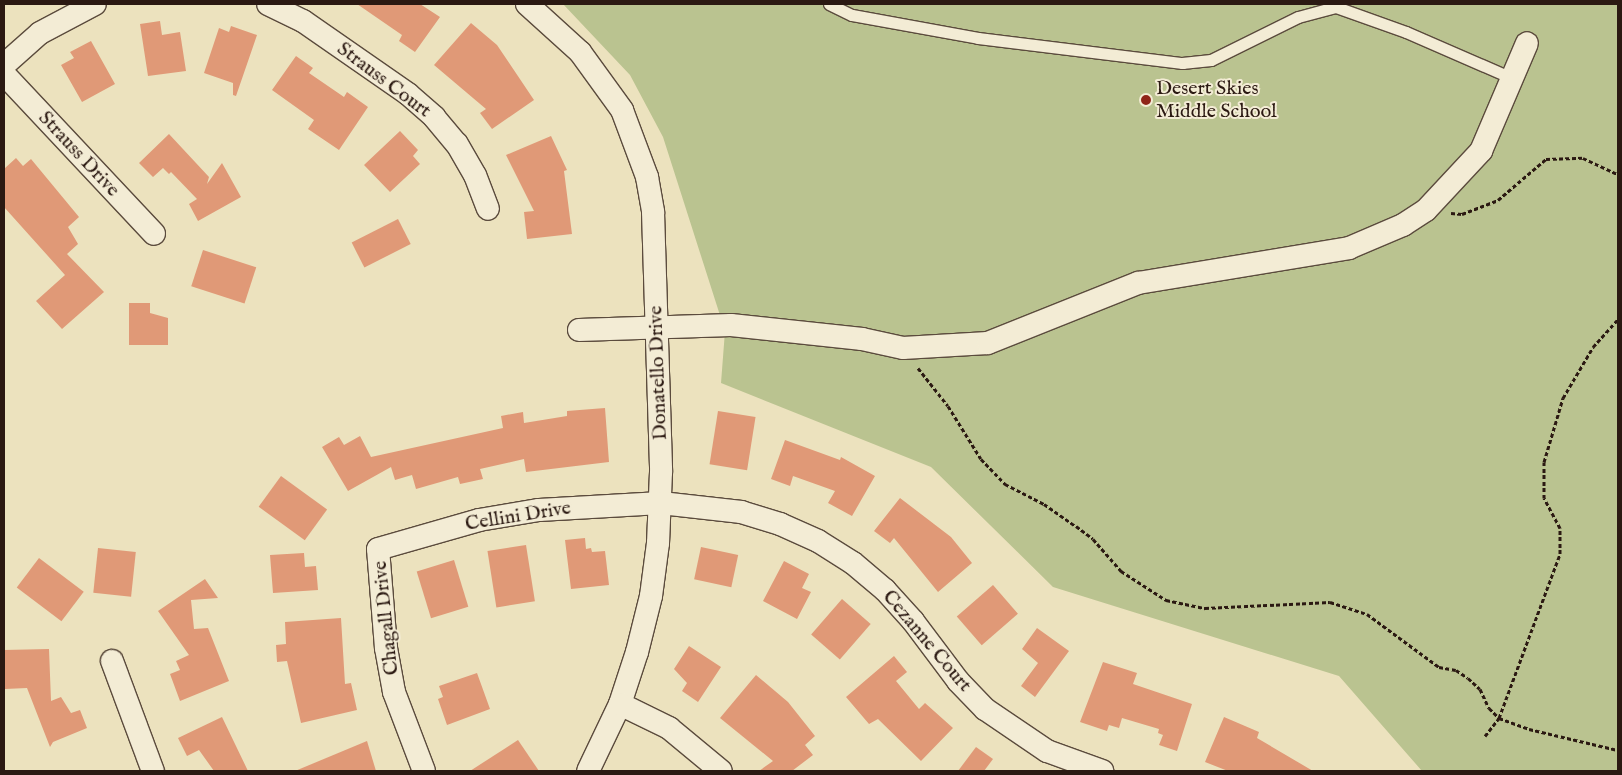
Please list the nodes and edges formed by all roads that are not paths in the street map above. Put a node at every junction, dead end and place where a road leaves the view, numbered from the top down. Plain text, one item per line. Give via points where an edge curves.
1 (95, 4) edge
2 (268, 4) edge
3 (829, 4) edge
4 (533, 6) edge
5 (1527, 43) dead end
6 (4, 65) edge
7 (4, 74) edge
8 (1512, 78) junction
9 (488, 209) dead end
10 (154, 234) dead end
11 (657, 329) junction
12 (579, 330) dead end
13 (661, 503) junction
14 (378, 549) joint
15 (112, 661) dead end
16 (620, 704) junction
17 (151, 768) edge
18 (424, 771) edge
19 (588, 771) edge
20 (722, 771) edge
21 (1102, 771) edge

1 - 6 street via 40,33
2 - 9 street, Strauss Court via 304,21 434,116 475,175
3 - 8 lane via 852,15 978,38 1182,63 1212,60 1298,17 1336,7 1406,32
4 - 11 street, Donatello Drive via 580,52 601,78 622,110 636,141 653,212
5 - 8 street
7 - 10 street, Strauss Drive
8 - 11 street via 1481,150 1426,210 1404,225 1349,248 1138,283 988,343 902,348 862,339 731,325
11 - 12 street
11 - 13 street, Donatello Drive
13 - 14 street, Cellini Drive via 539,510 479,520
13 - 16 street, Donatello Drive via 651,596 638,652
13 - 21 street, Cezanne Court via 741,512 780,524 818,541 853,563 885,590 958,681 985,709 1047,751
14 - 18 street, Chagall Drive via 386,648 394,692
15 - 17 street
16 - 19 street, Donatello Drive
16 - 20 street via 669,728

